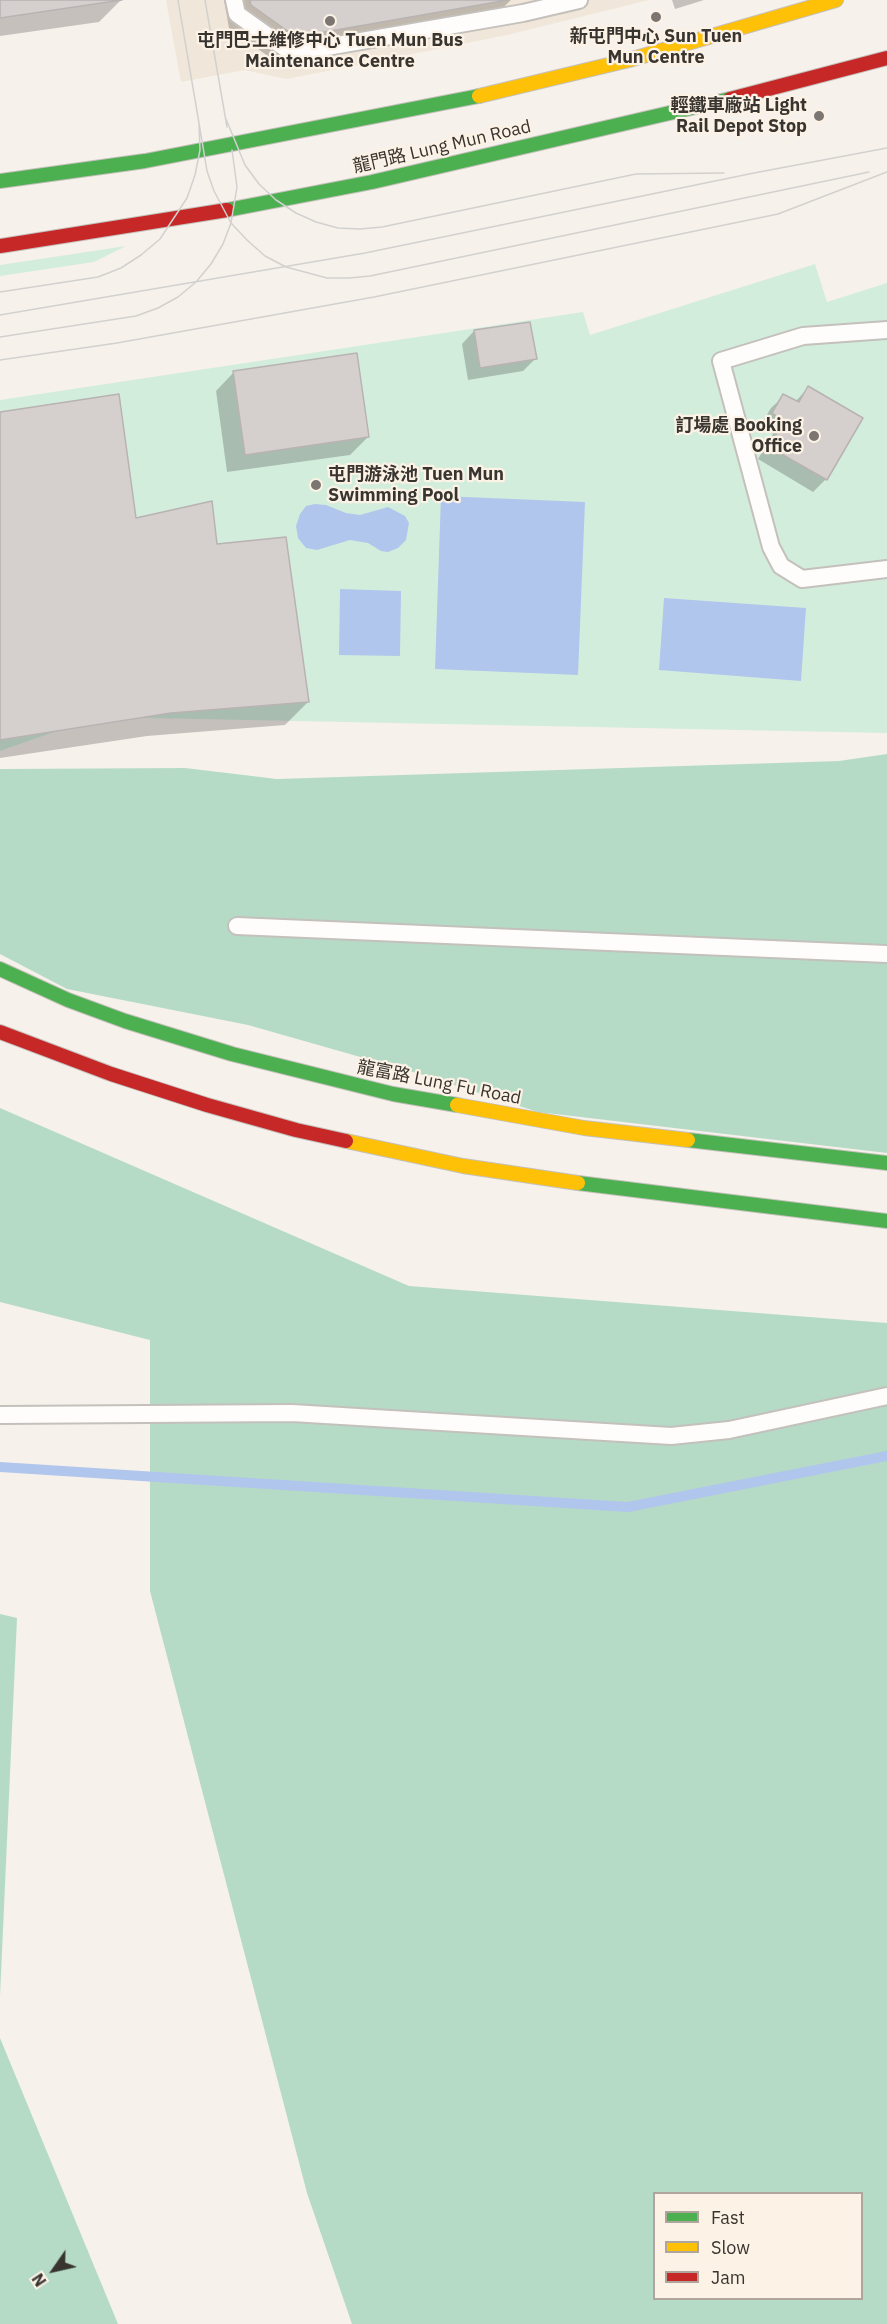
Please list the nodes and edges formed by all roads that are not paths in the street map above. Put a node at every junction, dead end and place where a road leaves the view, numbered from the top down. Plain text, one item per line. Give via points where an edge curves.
1 (234, 0) edge
2 (579, 0) edge
3 (836, 0) edge
4 (887, 58) edge
5 (0, 182) edge
6 (0, 246) edge
7 (887, 330) edge
8 (887, 569) edge
9 (237, 926) dead end
10 (887, 954) edge
11 (0, 969) edge
12 (0, 1032) edge
13 (887, 1163) edge
14 (887, 1221) edge
15 (887, 1396) edge
16 (0, 1415) edge

1 - 2 lane via 237,14 292,53 523,14
3 - 5 main road via 629,60 408,111 145,160
4 - 6 main road, 龍門路 Lung Mun Road via 771,90 372,182 151,224
7 - 8 lane via 803,336 721,361 771,548 781,566 802,579
9 - 10 lane
11 - 13 main road, 龍富路 Lung Fu Road via 125,1021 232,1054 393,1094 584,1128
12 - 14 main road via 207,1105 384,1150 590,1185
15 - 16 lane via 729,1430 672,1436 303,1414

